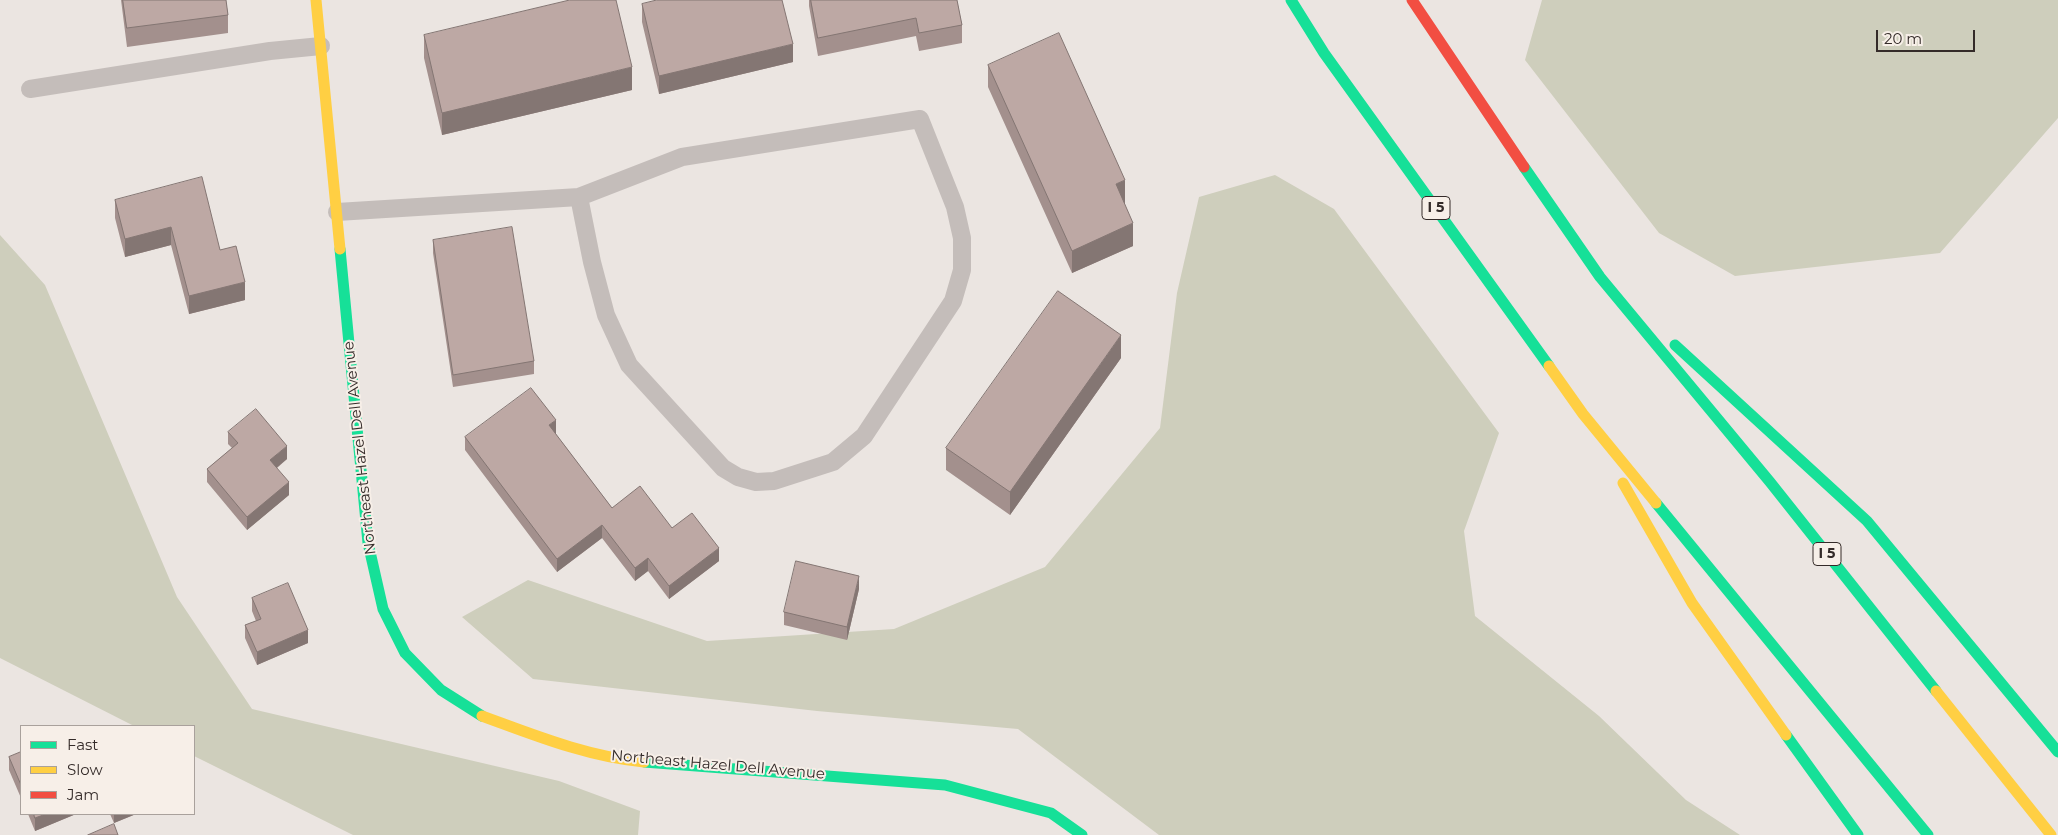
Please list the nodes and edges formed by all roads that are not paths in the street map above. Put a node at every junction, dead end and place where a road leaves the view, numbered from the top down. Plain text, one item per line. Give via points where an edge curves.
1 (316, 0) edge
2 (1291, 0) edge
3 (1412, 0) edge
4 (321, 46) junction
5 (30, 89) dead end
6 (580, 197) junction
7 (337, 212) junction
8 (1600, 277) junction
9 (1583, 414) junction
10 (2058, 752) edge
11 (1082, 835) edge
12 (1858, 835) edge
13 (1928, 835) edge
14 (2051, 835) edge

1 - 4 main road, Northeast Hazel Dell Avenue
2 - 9 main road, I 5 via 1324,53
3 - 8 main road, I 5 via 1446,55
4 - 5 lane via 270,51
4 - 7 main road, Northeast Hazel Dell Avenue
6 - 6 lane via 682,157 920,119 955,207 962,238 962,270 954,301 864,436 833,462 774,481 756,482 723,468 629,365 606,315
6 - 7 lane
7 - 11 main road, Northeast Hazel Dell Avenue via 368,544 382,608 404,652 441,690 480,715 553,742 622,760 944,785 1051,813
8 - 10 main road via 1867,521
8 - 14 main road, I 5 via 1770,482
9 - 12 main road via 1692,603
9 - 13 main road, I 5

